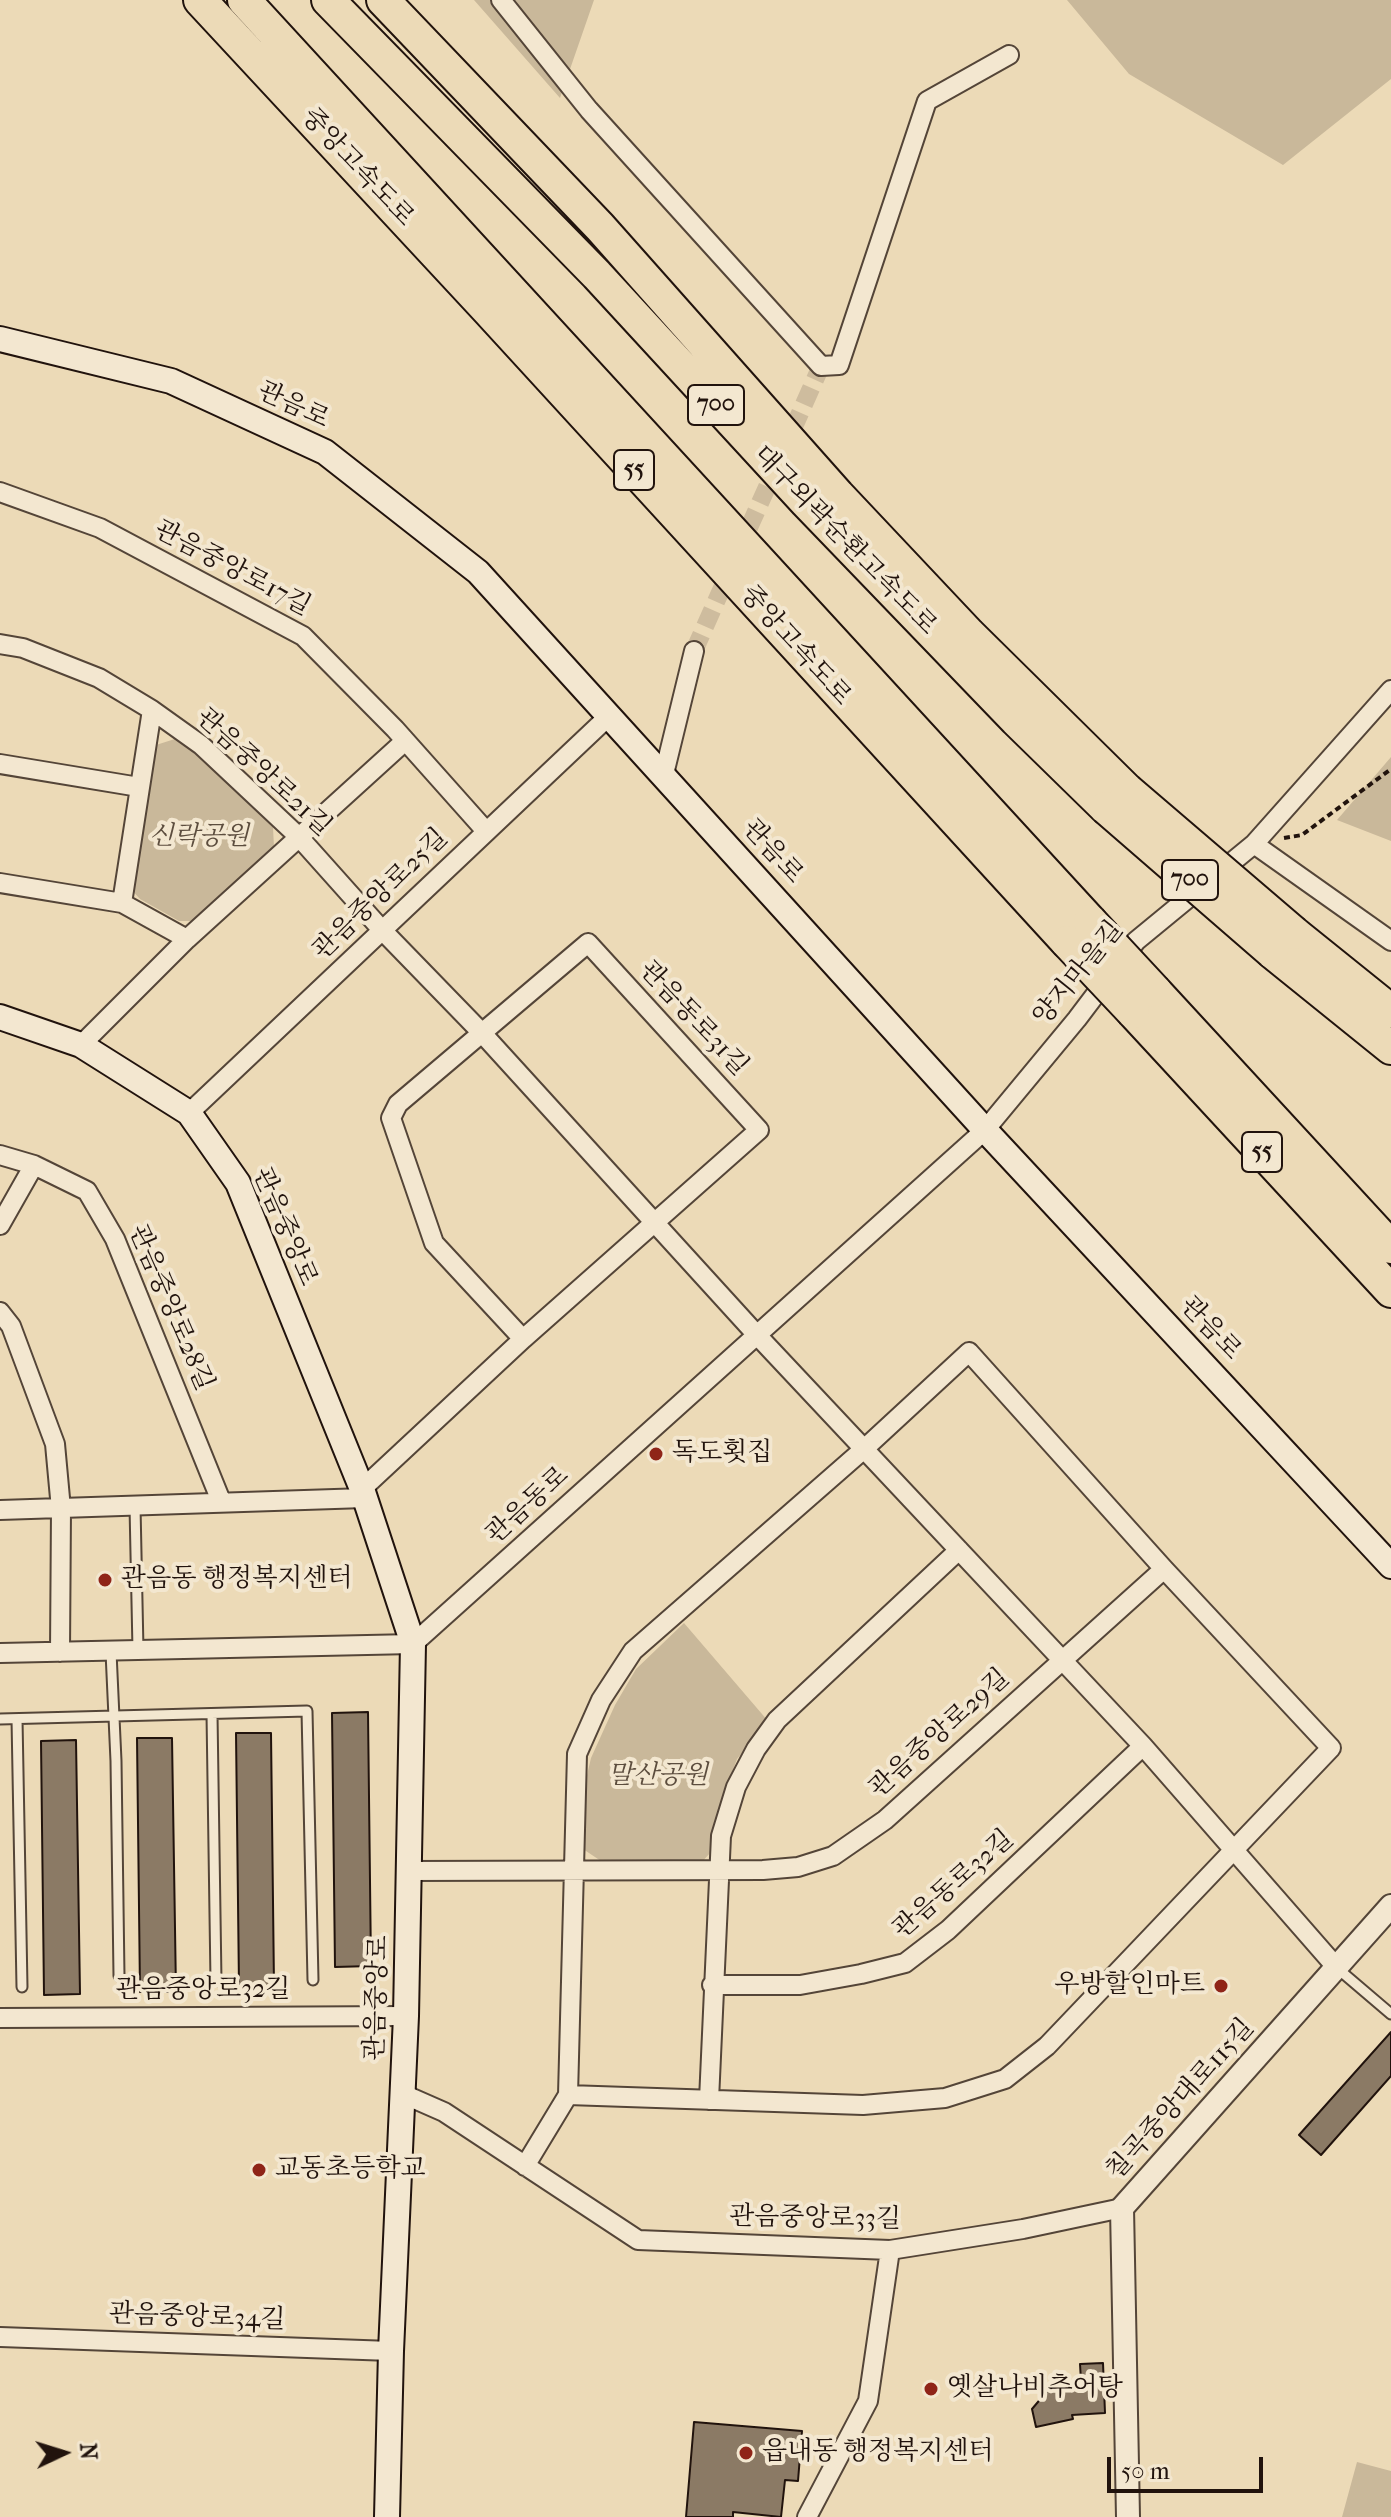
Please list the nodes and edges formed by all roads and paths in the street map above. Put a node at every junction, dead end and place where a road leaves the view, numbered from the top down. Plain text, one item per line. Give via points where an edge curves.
1 (200, 0) edge
2 (244, 0) edge
3 (328, 0) edge
4 (383, 0) edge
5 (501, 0) edge
6 (1009, 55) dead end
7 (0, 339) edge
8 (0, 492) edge
9 (0, 644) edge
10 (694, 651) tunnel mouth
11 (1391, 690) edge
12 (152, 710) junction
13 (610, 715) junction
14 (405, 741) junction
15 (0, 764) edge
16 (1391, 769) edge
17 (664, 774) junction
18 (139, 787) junction
19 (1117, 799) junction
20 (485, 830) junction
21 (298, 836) junction
22 (1254, 844) junction
23 (0, 883) edge
24 (122, 903) junction
25 (382, 930) junction
26 (1078, 931) junction
27 (187, 939) junction
28 (1391, 941) edge
29 (1283, 942) junction
30 (1144, 1002) junction
31 (1391, 1011) edge
32 (0, 1017) edge
33 (481, 1032) junction
34 (81, 1045) junction
35 (1391, 1048) edge
36 (189, 1113) junction
37 (985, 1130) junction
38 (0, 1155) edge
39 (34, 1165) junction
40 (655, 1221) junction
41 (0, 1225) edge
42 (1391, 1247) edge
43 (1391, 1291) edge
44 (0, 1312) edge
45 (756, 1334) junction
46 (523, 1339) junction
47 (864, 1449) junction
48 (364, 1494) junction
49 (221, 1501) junction
50 (135, 1506) junction
51 (61, 1509) junction
52 (0, 1510) edge
53 (959, 1550) junction
54 (1391, 1566) edge
55 (1164, 1569) junction
56 (413, 1644) junction
57 (138, 1651) junction
58 (60, 1652) junction
59 (111, 1652) junction
60 (0, 1653) edge
61 (1061, 1659) junction
62 (212, 1714) junction
63 (114, 1716) junction
64 (0, 1719) edge
65 (17, 1719) junction
66 (1143, 1746) junction
67 (1235, 1851) junction
68 (572, 1869) junction
69 (720, 1870) junction
70 (409, 1871) junction
71 (1391, 1906) edge
72 (1337, 1968) junction
73 (119, 1976) dead end
74 (313, 1980) dead end
75 (216, 1981) dead end
76 (712, 1985) junction
77 (22, 1987) dead end
78 (1391, 2014) edge
79 (406, 2016) junction
80 (0, 2018) edge
81 (403, 2094) junction
82 (568, 2095) junction
83 (709, 2100) junction
84 (525, 2166) junction
85 (1122, 2208) junction
86 (890, 2250) junction
87 (0, 2337) edge
88 (391, 2351) junction
89 (387, 2517) edge
90 (807, 2517) edge
91 (1128, 2517) edge

1 - 26 highway, 중앙고속도로 / 55
2 - 26 highway, 중앙고속도로 / 55
3 - 19 highway, 대구외곽순환고속도로 / 700 via 587,264 1006,709
4 - 19 highway, 대구외곽순환고속도로 / 700 via 600,227 838,495 1049,716
5 - 6 street via 589,110 821,366 839,365 927,101
7 - 13 main road, 관음로 via 171,381 325,452 478,572
8 - 14 street, 관음중앙로17길 via 100,528 303,636
9 - 12 street, 관음중앙로21길 via 99,678
10 - 17 street
11 - 22 street, 양지마을길
12 - 18 street
12 - 21 street, 관음중앙로21길 via 201,745
13 - 17 main road, 관음로
13 - 20 street, 관음중앙로25길
14 - 20 street, 관음중앙로17길
14 - 21 street
15 - 18 street
16 - 22 path via 1302,835
17 - 37 main road, 관음로
18 - 24 street
19 - 29 highway, 대구외곽순환고속도로 / 700, bridge
20 - 25 street, 관음중앙로25길
21 - 25 street, 관음중앙로21길
21 - 27 street
22 - 28 street
22 - 37 street, 양지마을길 via 1136,941
23 - 24 street
24 - 27 street
25 - 33 street
25 - 36 street, 관음중앙로25길
26 - 30 highway, 중앙고속도로 / 55, bridge
27 - 34 street
29 - 31 highway, 대구외곽순환고속도로 / 700
29 - 35 highway, 대구외곽순환고속도로 / 700
30 - 42 highway, 중앙고속도로 / 55
30 - 43 highway, 중앙고속도로 / 55
32 - 34 main road, 관음중앙로
33 - 40 street
33 - 40 street, 관음동로31길 via 588,943 759,1130
33 - 46 street, 관음동로31길 via 398,1104 391,1118 434,1243
34 - 36 main road, 관음중앙로
36 - 48 main road, 관음중앙로 via 238,1183
37 - 45 street, 관음동로
37 - 54 main road, 관음로
38 - 39 street, 관음중앙로28길
39 - 41 street
39 - 49 street, 관음중앙로28길 via 87,1191 115,1239
40 - 45 street
40 - 46 street
44 - 51 street via 11,1326 55,1444
45 - 47 street
45 - 56 street, 관음동로
46 - 48 street
47 - 53 street
47 - 55 street via 969,1352
47 - 68 street via 633,1651 601,1700 577,1754
48 - 49 street
48 - 56 main road, 관음중앙로
49 - 50 street
50 - 51 street
50 - 57 lane
51 - 52 street
51 - 58 street
53 - 61 street
53 - 69 street via 777,1720 736,1787 721,1836
55 - 61 street, 관음중앙로29길
55 - 67 street via 1331,1748
56 - 57 street
56 - 70 main road, 관음중앙로
57 - 59 street
58 - 59 street
58 - 60 street
59 - 63 lane
61 - 66 street
61 - 69 street, 관음중앙로29길 via 885,1820 833,1856 798,1867
62 - 63 lane
62 - 74 lane via 307,1711
62 - 75 lane
63 - 65 lane
63 - 73 lane
64 - 65 lane
65 - 77 lane
66 - 67 street
66 - 76 street, 관음동로32길 via 948,1930 905,1963 800,1985
67 - 72 street
67 - 83 street via 1043,2050 1005,2079 945,2098 863,2105
68 - 69 street, 관음중앙로29길
68 - 70 street, 관음중앙로29길
68 - 82 street
69 - 76 street
70 - 79 main road, 관음중앙로
71 - 72 street, 칠곡중앙대로115길
72 - 78 lane
72 - 85 street, 칠곡중앙대로115길
76 - 83 street
79 - 80 street, 관음중앙로32길
79 - 81 main road, 관음중앙로
81 - 84 street, 관음중앙로33길 via 444,2112
81 - 88 main road, 관음중앙로
82 - 83 street
82 - 84 street
84 - 86 street, 관음중앙로33길 via 638,2240
85 - 86 street, 관음중앙로33길
85 - 91 street, 칠곡중앙대로115길
86 - 90 street via 868,2401
87 - 88 street, 관음중앙로34길
88 - 89 main road, 관음중앙로

